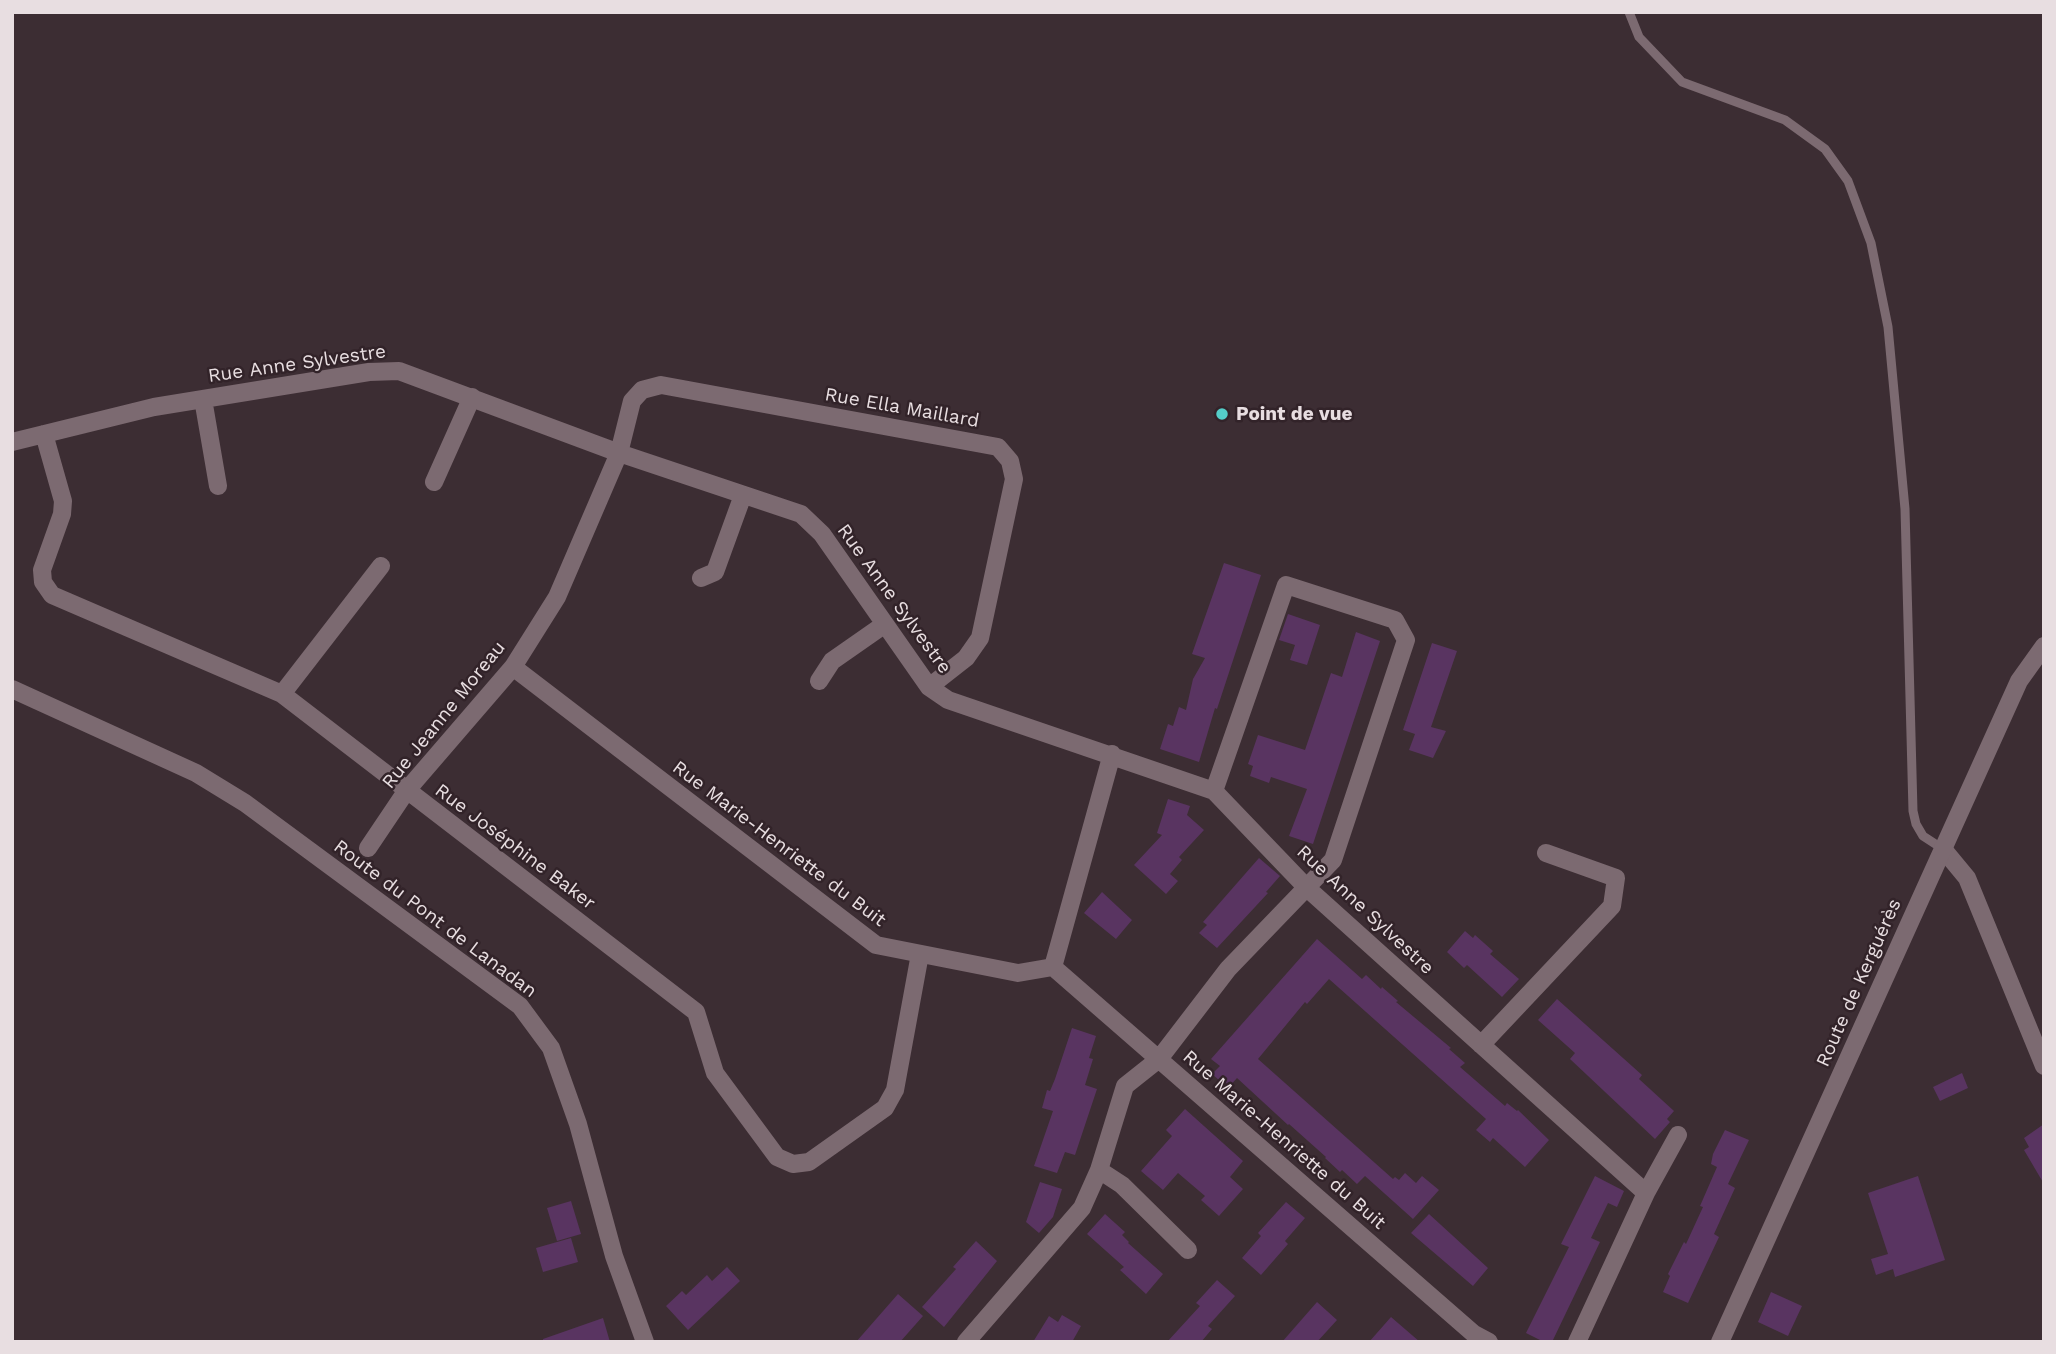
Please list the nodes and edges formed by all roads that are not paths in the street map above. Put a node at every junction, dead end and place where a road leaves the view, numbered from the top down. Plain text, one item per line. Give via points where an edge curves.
1 (1629, 12) edge
2 (472, 397) junction
3 (203, 399) junction
4 (44, 434) junction
5 (12, 442) edge
6 (618, 453) junction
7 (434, 482) dead end
8 (218, 485) dead end
9 (743, 495) junction
10 (381, 566) dead end
11 (701, 578) dead end
12 (885, 624) junction
13 (2044, 646) edge
14 (513, 667) junction
15 (819, 681) dead end
16 (929, 687) junction
17 (12, 689) edge
18 (282, 694) junction
19 (1112, 754) junction
20 (407, 790) junction
21 (1214, 791) junction
22 (368, 848) dead end
23 (1943, 849) junction
24 (1546, 853) dead end
25 (1307, 888) junction
26 (920, 954) junction
27 (1054, 967) junction
28 (1481, 1045) junction
29 (1159, 1059) junction
30 (2044, 1066) edge
31 (1678, 1135) dead end
32 (1099, 1170) junction
33 (1646, 1193) junction
34 (1188, 1250) dead end
35 (645, 1342) edge
36 (966, 1342) edge
37 (1489, 1342) edge
38 (1577, 1342) edge
39 (1720, 1342) edge

1 - 23 lane via 1639,37 1682,82 1785,120 1825,149 1848,181 1862,218 1888,327 1905,509 1913,811 1923,836
2 - 3 street, Rue Anne Sylvestre via 399,371
2 - 6 street, Rue Anne Sylvestre
2 - 7 street
3 - 4 street, Rue Anne Sylvestre
3 - 8 street
4 - 5 street, Rue Anne Sylvestre
4 - 18 street, Rue Joséphine Baker via 63,500 42,570 43,582 52,595
6 - 9 street, Rue Anne Sylvestre
6 - 14 street, Rue Jeanne Moreau via 557,597
6 - 16 street, Rue Ella Maillard via 632,401 642,390 661,385 998,447 1010,461 1014,479 980,638 965,658
9 - 11 street via 715,572
9 - 12 street, Rue Anne Sylvestre via 808,520
10 - 18 street
12 - 15 street via 832,661
12 - 16 street, Rue Anne Sylvestre
13 - 23 street, Route de Kerguérès via 2019,681
14 - 20 street, Rue Jeanne Moreau
14 - 26 street, Rue Marie-Henriette du Buit via 876,945
16 - 19 street, Rue Anne Sylvestre via 948,700
17 - 35 street, Route du Pont de Lanadan via 196,773 245,803 520,1006 551,1048
18 - 20 street, Rue Joséphine Baker
19 - 21 street, Rue Anne Sylvestre
19 - 27 street
20 - 22 street, Rue Jeanne Moreau
20 - 26 street, Rue Joséphine Baker via 696,1012 715,1073 777,1157 793,1164 809,1162 885,1108 895,1090
21 - 25 street, Rue Anne Sylvestre
21 - 25 street via 1286,585 1395,620 1406,640 1333,860
23 - 30 street via 1967,878
23 - 39 street, Route de Kerguérès
24 - 28 street via 1616,878 1612,906
25 - 28 street, Rue Anne Sylvestre
25 - 29 street via 1228,969
26 - 27 street, Rue Marie-Henriette du Buit via 1018,973
27 - 29 street, Rue Marie-Henriette du Buit
28 - 33 street, Rue Anne Sylvestre
29 - 32 street via 1125,1086
29 - 37 street, Rue Marie-Henriette du Buit via 1474,1334
31 - 33 street
32 - 34 street via 1122,1185
32 - 36 street via 1082,1208
33 - 38 street

